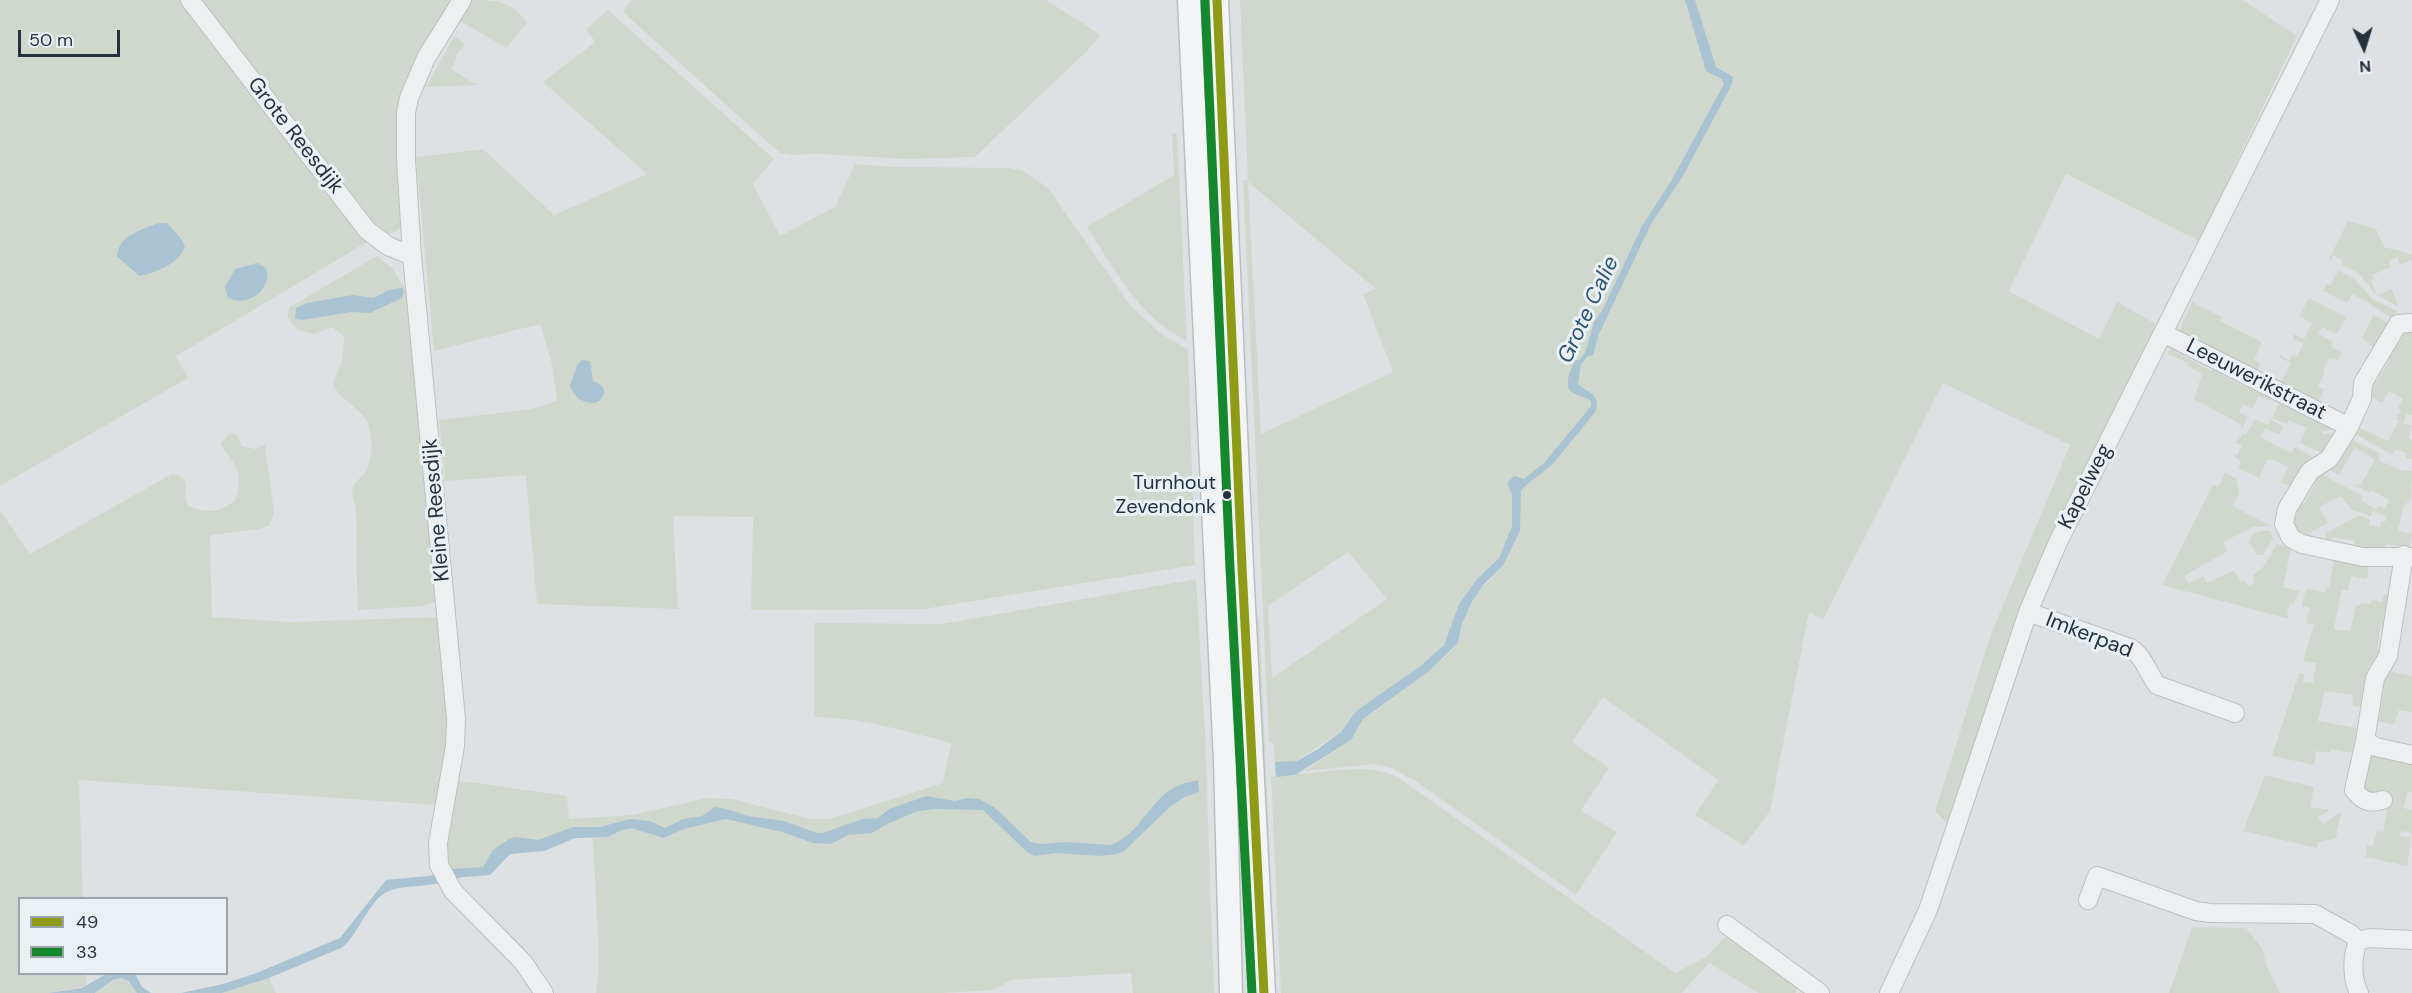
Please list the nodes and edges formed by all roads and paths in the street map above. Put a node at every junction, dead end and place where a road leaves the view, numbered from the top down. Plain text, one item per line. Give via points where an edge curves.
1 (190, 0) edge
2 (462, 0) edge
3 (1189, 0) edge
4 (1217, 0) edge
5 (2330, 0) edge
6 (412, 256) junction
7 (2412, 323) edge
8 (2163, 333) junction
9 (2349, 427) junction
10 (2408, 556) edge
11 (1242, 567) junction
12 (1214, 568) junction
13 (2028, 612) junction
14 (2235, 713) dead end
15 (2365, 741) junction
16 (2412, 755) edge
17 (2383, 800) dead end
18 (2088, 900) dead end
19 (1727, 926) dead end
20 (2412, 940) edge
21 (2359, 941) junction
22 (544, 993) edge
23 (1232, 993) edge
24 (1264, 993) edge
25 (1820, 993) edge
26 (1889, 993) edge
27 (2359, 993) edge

1 - 6 street, Grote Reesdijk via 367,230 387,246
2 - 6 street, Kleine Reesdijk via 426,57 406,112
3 - 12 main road
4 - 11 main road
5 - 8 street, Kapelweg
6 - 22 street, Kleine Reesdijk via 456,719 438,843 439,865 453,891 523,962
7 - 9 street, Leeuwerikstraat via 2398,324 2385,344 2363,383 2362,399
8 - 9 street, Leeuwerikstraat
8 - 13 street, Kapelweg via 2058,542
9 - 10 street, Leeuwerikstraat via 2329,459 2310,471 2287,509 2284,519 2288,532 2302,544 2363,557
10 - 15 street via 2388,656 2375,678
11 - 12 main road
11 - 24 main road
12 - 23 main road
13 - 14 street, Imkerpad via 2130,648 2138,652 2157,685
13 - 26 street, Kapelweg via 1928,910
15 - 16 street
15 - 17 street via 2354,790 2366,801
18 - 21 street via 2097,876 2203,912 2315,914
19 - 25 street
20 - 21 street
21 - 27 street via 2354,951 2354,984

